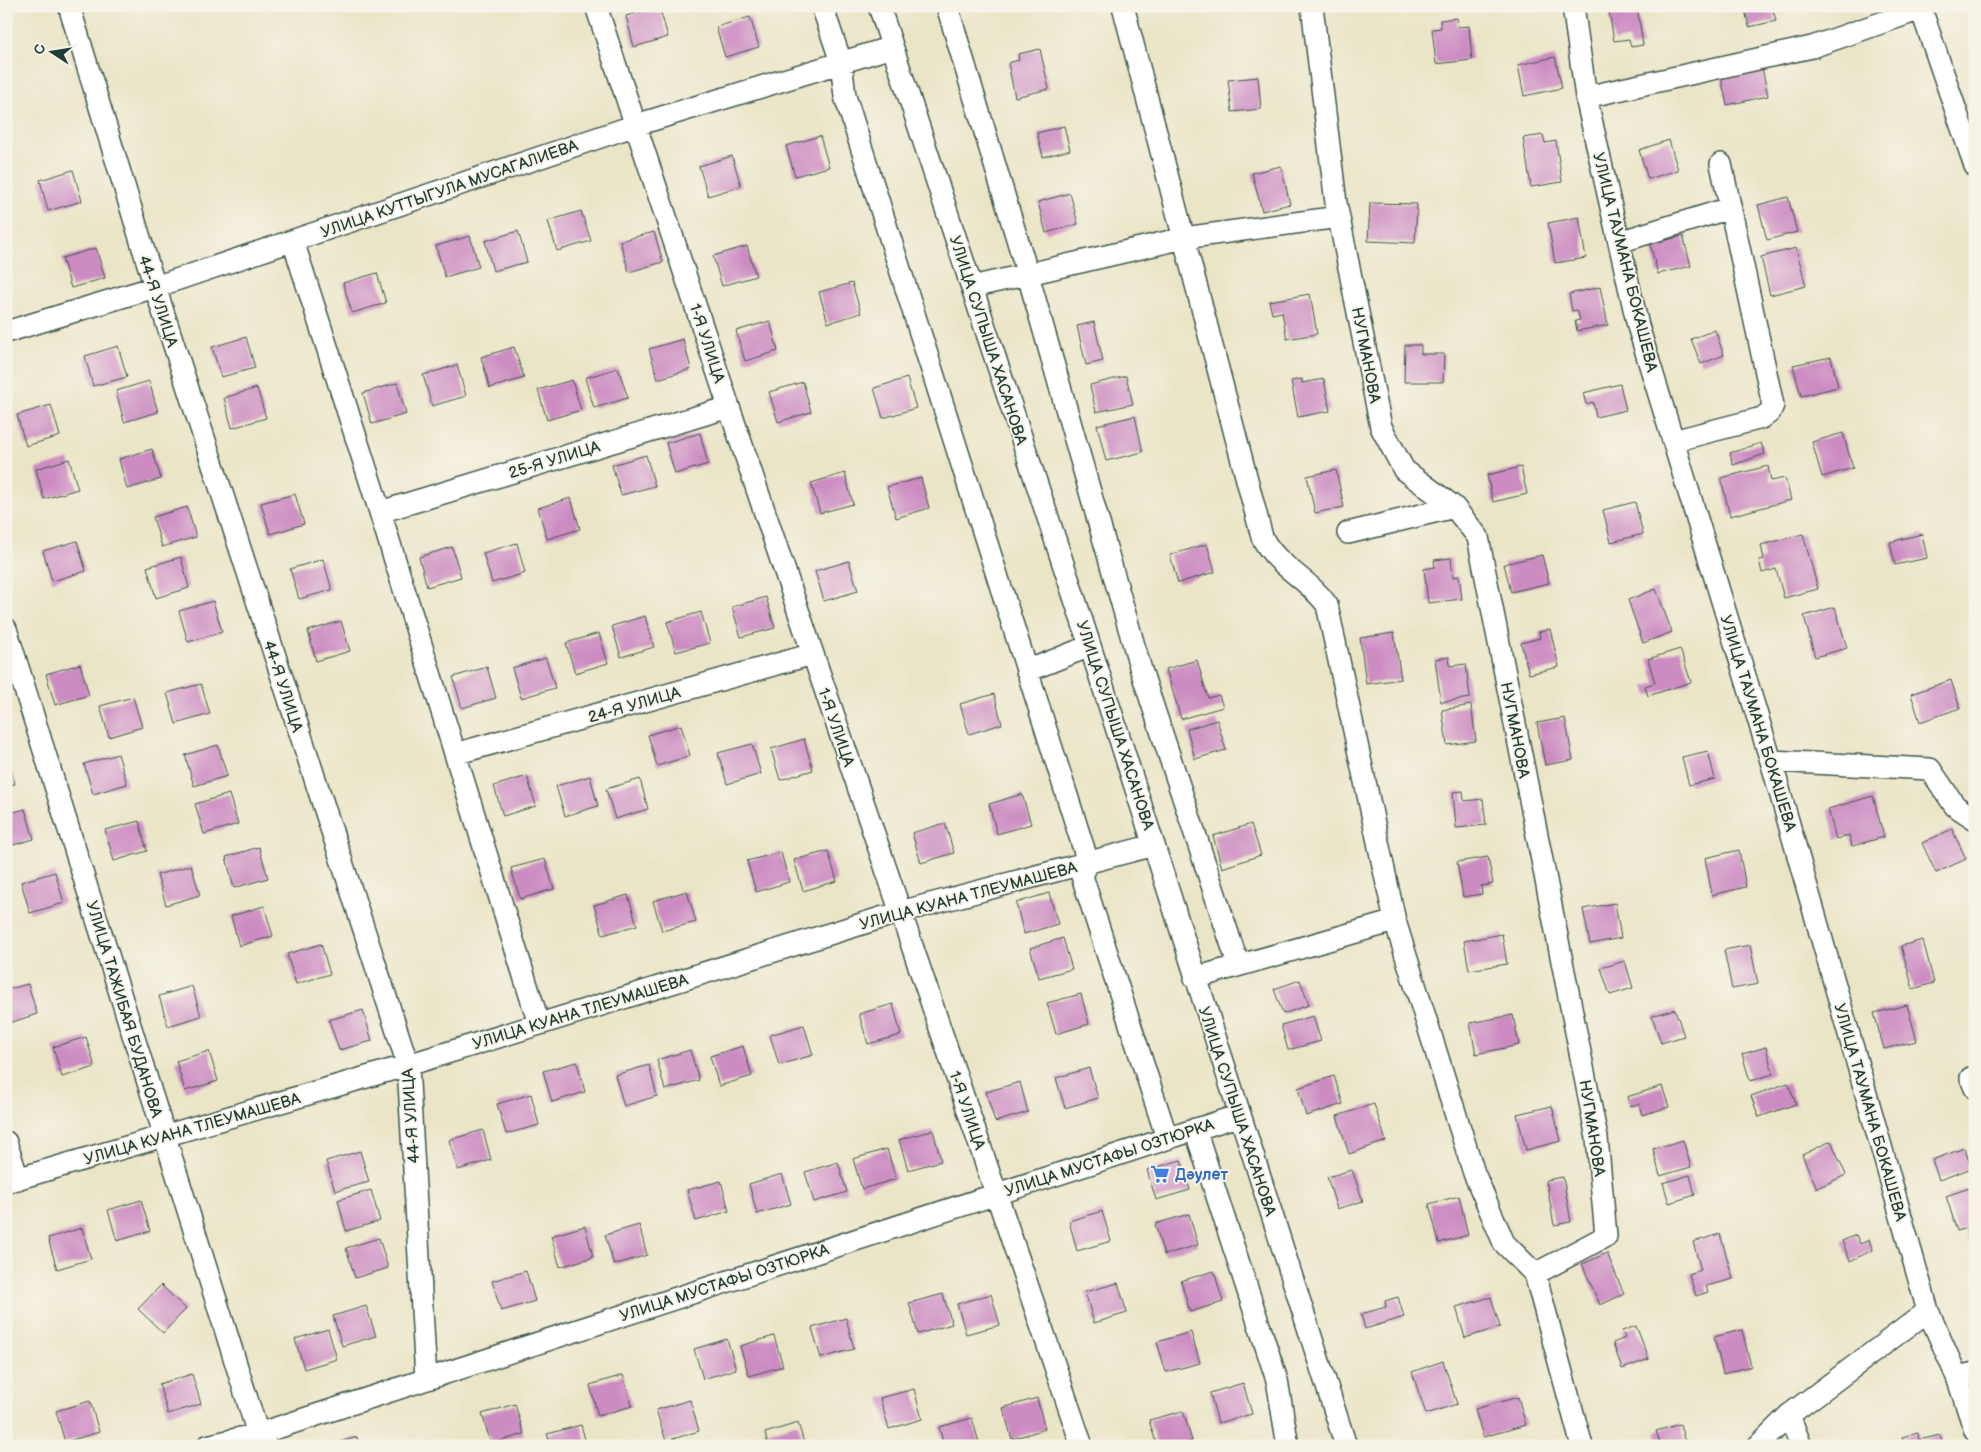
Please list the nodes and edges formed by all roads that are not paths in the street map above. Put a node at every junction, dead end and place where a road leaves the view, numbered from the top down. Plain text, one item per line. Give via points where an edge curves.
1 (69, 6) edge
2 (596, 6) edge
3 (822, 6) edge
4 (879, 6) edge
5 (947, 6) edge
6 (1123, 6) edge
7 (1312, 6) edge
8 (1573, 6) edge
9 (1921, 8) edge
10 (892, 47) junction
11 (841, 62) junction
12 (1586, 97) junction
13 (636, 125) junction
14 (1721, 164) dead end
15 (1975, 166) edge
16 (1730, 208) junction
17 (1339, 217) junction
18 (1184, 238) junction
19 (292, 241) junction
20 (1619, 242) junction
21 (1028, 275) junction
22 (154, 287) junction
23 (972, 288) junction
24 (6, 332) edge
25 (729, 407) junction
26 (1673, 441) junction
27 (1454, 507) junction
28 (380, 512) junction
29 (1348, 532) dead end
30 (6, 629) edge
31 (1090, 646) junction
32 (813, 654) junction
33 (1027, 671) junction
34 (455, 754) junction
35 (1771, 761) junction
36 (1975, 819) edge
37 (1154, 845) junction
38 (1088, 862) junction
39 (900, 912) junction
40 (1394, 921) junction
41 (1238, 964) junction
42 (1195, 978) junction
43 (539, 1024) junction
44 (408, 1064) junction
45 (1975, 1077) edge
46 (1975, 1088) edge
47 (1240, 1114) junction
48 (1195, 1129) junction
49 (165, 1135) junction
50 (1167, 1138) junction
51 (6, 1142) edge
52 (12, 1181) edge
53 (996, 1194) junction
54 (1535, 1274) junction
55 (1928, 1311) junction
56 (1966, 1375) edge
57 (426, 1379) junction
58 (1789, 1415) junction
59 (1975, 1431) edge
60 (262, 1440) edge
61 (207, 1446) edge
62 (1082, 1446) edge
63 (1288, 1446) edge
64 (1346, 1446) edge
65 (1582, 1446) edge
66 (1758, 1446) edge
67 (1801, 1446) edge

1 - 22 street, 44-Я УЛИЦА
2 - 13 street, 1-Я УЛИЦА
3 - 11 street
4 - 10 street, УЛИЦА СУПЫША ХАСАНОВА
5 - 21 street
6 - 18 street
7 - 17 street, НУГМАНОВА
8 - 12 street, УЛИЦА ТАУМАНА БОКАШЕВА
9 - 12 street via 1812,47
9 - 15 street
10 - 11 street, УЛИЦА КУТТЫГУЛА МУСАГАЛИЕВА
10 - 23 street, УЛИЦА СУПЫША ХАСАНОВА
11 - 13 street, УЛИЦА КУТТЫГУЛА МУСАГАЛИЕВА
11 - 33 street via 845,96
12 - 20 street, УЛИЦА ТАУМАНА БОКАШЕВА
13 - 19 street, УЛИЦА КУТТЫГУЛА МУСАГАЛИЕВА
13 - 25 street, 1-Я УЛИЦА
14 - 16 street
16 - 20 street
16 - 26 street via 1773,405 1762,418
17 - 18 street
17 - 27 street, НУГМАНОВА via 1381,427 1404,470
18 - 21 street
18 - 40 street via 1262,537 1267,548 1318,593 1327,606
19 - 22 street, УЛИЦА КУТТЫГУЛА МУСАГАЛИЕВА
19 - 28 street
20 - 26 street, УЛИЦА ТАУМАНА БОКАШЕВА via 1638,326
21 - 23 street
21 - 41 street via 1141,670
22 - 24 street, УЛИЦА КУТТЫГУЛА МУСАГАЛИЕВА
22 - 44 street, 44-Я УЛИЦА
23 - 31 street, УЛИЦА СУПЫША ХАСАНОВА
25 - 28 street, 25-Я УЛИЦА
25 - 32 street, 1-Я УЛИЦА
26 - 35 street, УЛИЦА ТАУМАНА БОКАШЕВА
27 - 29 street
27 - 54 street, НУГМАНОВА via 1478,537 1597,1138 1606,1236
28 - 34 street
30 - 49 street, УЛИЦА ТАЖИБАЯ БУДАНОВА
31 - 33 street
31 - 37 street, УЛИЦА СУПЫША ХАСАНОВА
32 - 34 street, 24-Я УЛИЦА
32 - 39 street, 1-Я УЛИЦА
33 - 38 street
34 - 43 street
35 - 36 street via 1930,769 1955,806
35 - 55 street, УЛИЦА ТАУМАНА БОКАШЕВА
37 - 38 street, УЛИЦА КУАНА ТЛЕУМАШЕВА
37 - 42 street, УЛИЦА СУПЫША ХАСАНОВА
38 - 39 street, УЛИЦА КУАНА ТЛЕУМАШЕВА
38 - 50 street via 1082,876
39 - 43 street, УЛИЦА КУАНА ТЛЕУМАШЕВА
39 - 53 street, 1-Я УЛИЦА
40 - 41 street
40 - 54 street via 1474,1173 1504,1243
41 - 42 street
42 - 47 street, УЛИЦА СУПЫША ХАСАНОВА
43 - 44 street, УЛИЦА КУАНА ТЛЕУМАШЕВА
44 - 49 street, УЛИЦА КУАНА ТЛЕУМАШЕВА
44 - 57 street, 44-Я УЛИЦА
45 - 46 street via 1971,1078
47 - 48 street, УЛИЦА МУСТАФЫ ОЗТЮРКА
47 - 64 street, УЛИЦА СУПЫША ХАСАНОВА
48 - 50 street, УЛИЦА МУСТАФЫ ОЗТЮРКА
48 - 63 street via 1277,1380
49 - 52 street, УЛИЦА КУАНА ТЛЕУМАШЕВА
49 - 60 street, УЛИЦА ТАЖИБАЯ БУДАНОВА
50 - 53 street, УЛИЦА МУСТАФЫ ОЗТЮРКА
51 - 52 street
53 - 57 street, УЛИЦА МУСТАФЫ ОЗТЮРКА
53 - 62 street, 1-Я УЛИЦА
54 - 65 street
55 - 56 street, УЛИЦА ТАУМАНА БОКАШЕВА
55 - 58 street
56 - 59 street, УЛИЦА ТАУМАНА БОКАШЕВА
57 - 60 street, УЛИЦА МУСТАФЫ ОЗТЮРКА
58 - 66 street
58 - 67 street
60 - 61 street, УЛИЦА МУСТАФЫ ОЗТЮРКА

